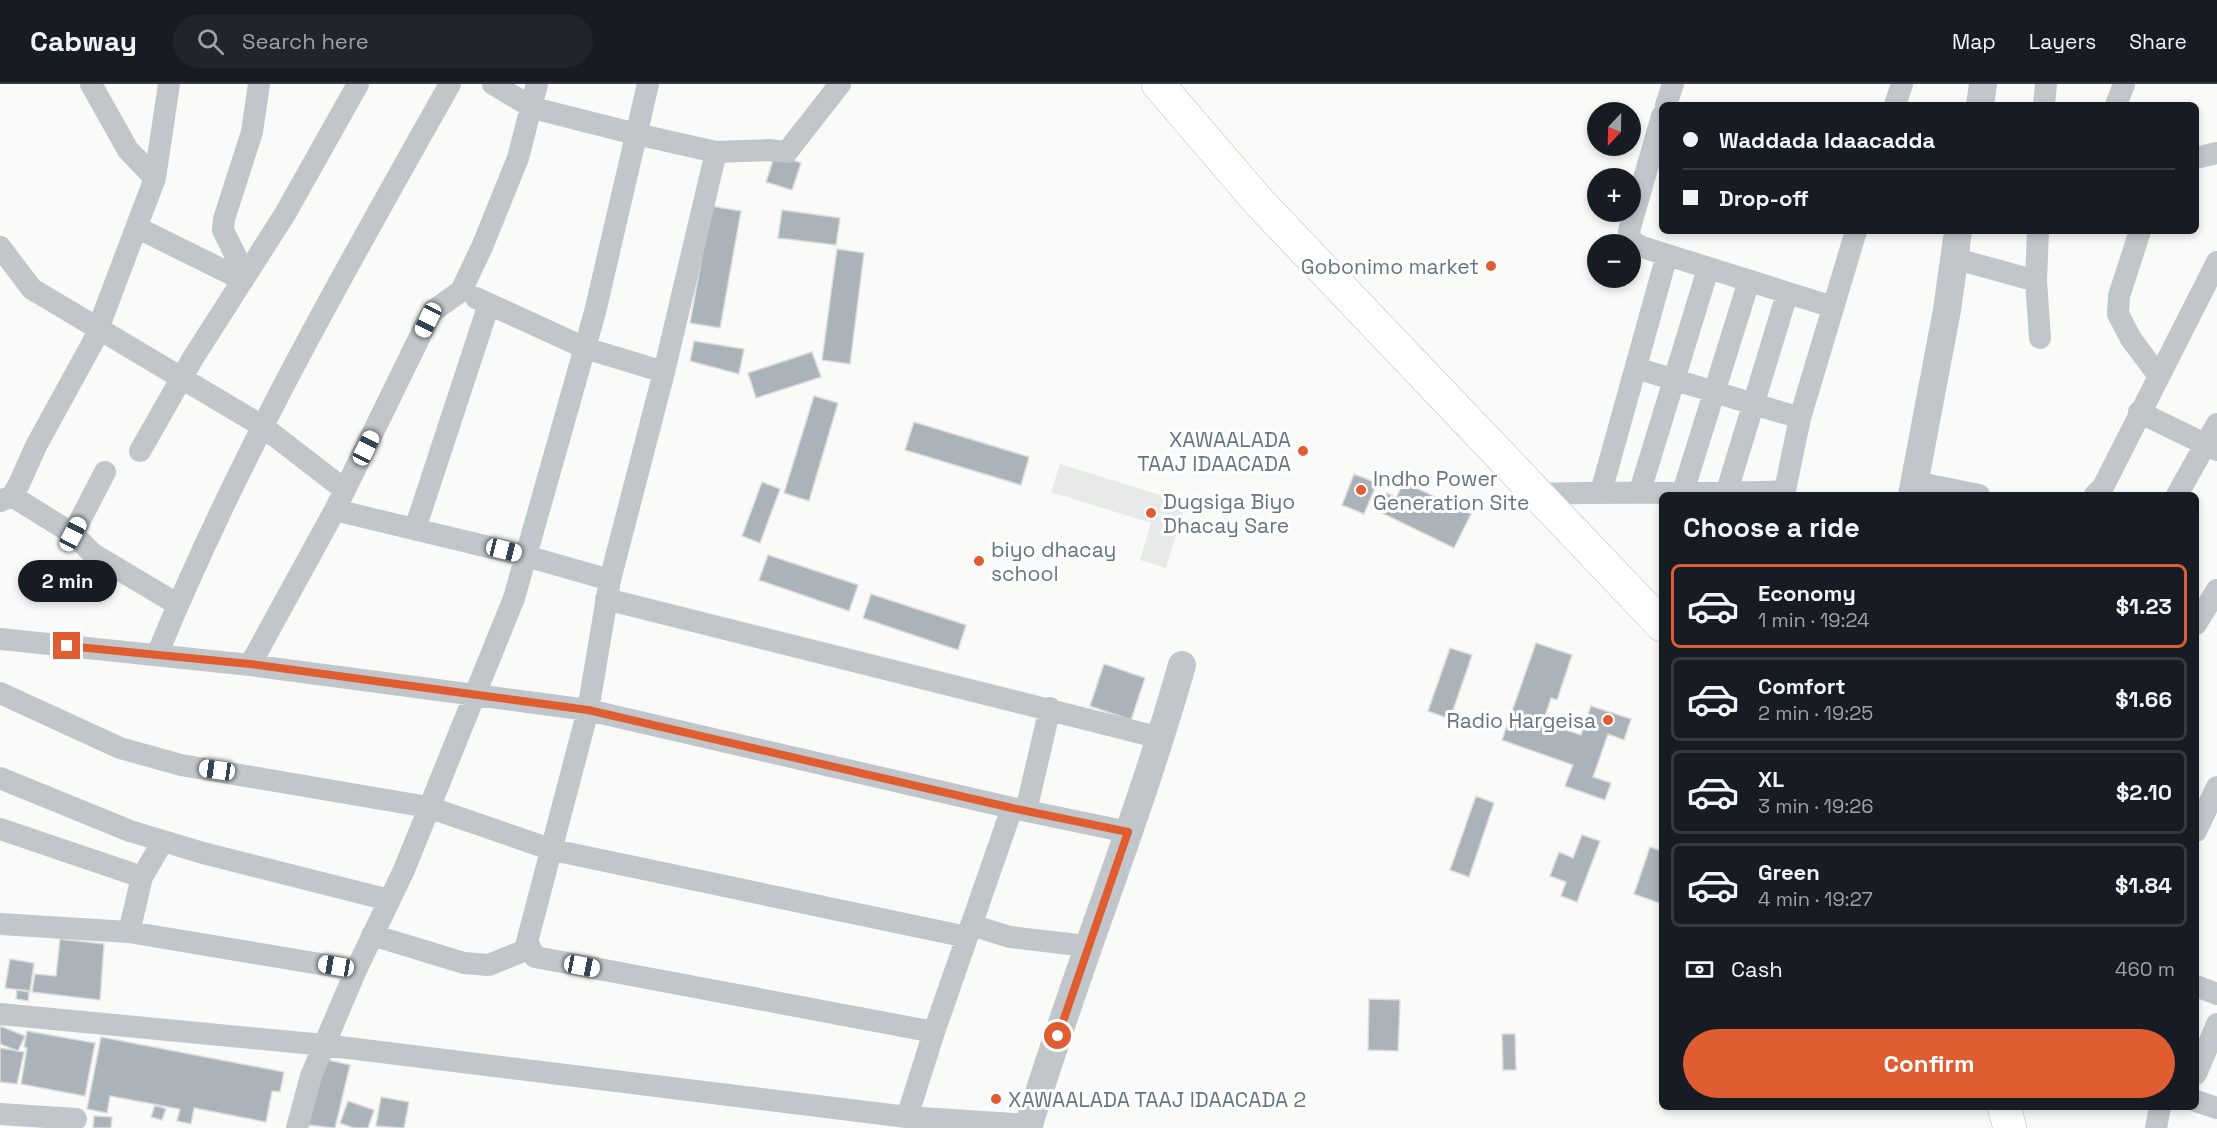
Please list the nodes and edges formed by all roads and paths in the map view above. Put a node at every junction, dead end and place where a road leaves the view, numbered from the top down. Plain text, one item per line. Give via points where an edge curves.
1 (91, 84) edge
2 (169, 84) edge
3 (259, 84) edge
4 (358, 84) edge
5 (450, 84) edge
6 (493, 84) edge
7 (537, 84) edge
8 (648, 84) edge
9 (840, 84) edge
10 (1158, 84) edge
11 (1673, 84) edge
12 (1902, 84) edge
13 (1983, 84) edge
14 (2046, 84) edge
15 (2124, 84) edge
16 (1667, 102) edge
17 (1896, 102) edge
18 (1980, 102) edge
19 (2044, 102) edge
20 (2117, 102) edge
21 (533, 108) junction
22 (1659, 126) edge
23 (636, 134) junction
24 (716, 152) junction
25 (2217, 153) edge
26 (2199, 157) edge
27 (155, 178) junction
28 (138, 228) junction
29 (1855, 234) edge
30 (1957, 234) edge
31 (2040, 234) edge
32 (2139, 234) edge
33 (0, 247) edge
34 (1667, 255) junction
35 (1953, 258) junction
36 (2217, 262) edge
37 (1708, 269) junction
38 (244, 278) junction
39 (1749, 280) junction
40 (2036, 281) junction
41 (461, 291) junction
42 (1787, 294) junction
43 (489, 303) junction
44 (1833, 307) junction
45 (98, 329) junction
46 (2040, 338) dead end
47 (585, 348) junction
48 (1636, 368) junction
49 (664, 372) junction
50 (2158, 375) junction
51 (182, 377) junction
52 (1676, 380) junction
53 (1714, 390) junction
54 (1753, 404) junction
55 (2139, 411) junction
56 (1800, 418) junction
57 (2217, 424) edge
58 (261, 426) junction
59 (2212, 447) edge
60 (140, 451) dead end
61 (105, 472) dead end
62 (1913, 488) edge
63 (1640, 491) junction
64 (1601, 492) junction
65 (1683, 492) joint
66 (1727, 492) edge
67 (1784, 492) edge
68 (1951, 492) edge
69 (2098, 492) edge
70 (2179, 492) edge
71 (1535, 494) junction
72 (6, 499) edge
73 (340, 500) junction
74 (415, 530) junction
75 (73, 534) junction
76 (526, 556) junction
77 (608, 589) junction
78 (2217, 590) edge
79 (177, 604) junction
80 (2199, 619) edge
81 (1659, 623) edge
82 (0, 639) edge
83 (157, 655) junction
84 (250, 664) junction
85 (1182, 665) dead end
86 (0, 693) edge
87 (474, 693) junction
88 (1050, 708) junction
89 (588, 710) junction
90 (1161, 738) junction
91 (0, 778) edge
92 (2217, 787) edge
93 (428, 807) junction
94 (1019, 810) junction
95 (2199, 825) edge
96 (0, 829) edge
97 (1128, 832) junction
98 (163, 841) junction
99 (553, 850) junction
100 (142, 877) junction
101 (389, 900) junction
102 (0, 924) edge
103 (969, 931) junction
104 (129, 932) junction
105 (372, 936) junction
106 (1087, 946) junction
107 (528, 949) junction
108 (356, 970) junction
109 (2199, 987) edge
110 (2217, 994) edge
111 (0, 1014) edge
112 (2217, 1024) edge
113 (933, 1032) junction
114 (324, 1045) junction
115 (2199, 1067) edge
116 (2199, 1102) edge
117 (2217, 1108) edge
118 (2005, 1110) edge
119 (2159, 1110) edge
120 (0, 1114) edge
121 (907, 1118) junction
122 (76, 1119) dead end
123 (1029, 1127) edge
124 (297, 1128) edge
125 (2010, 1128) edge
126 (2156, 1128) edge

1 - 27 street via 128,150
2 - 27 street
3 - 38 street via 252,132 223,230
4 - 38 street
5 - 58 street
6 - 21 street
7 - 21 street
8 - 23 street
9 - 24 street via 787,152
10 - 71 main road via 1258,202
11 - 16 street
12 - 17 street
13 - 18 street
14 - 19 street
15 - 20 street
21 - 23 street
21 - 41 street via 518,158
22 - 34 street via 1629,231 1631,241
23 - 24 street
23 - 47 street
24 - 49 street
25 - 26 street
27 - 28 street
28 - 38 street
28 - 45 street
29 - 44 street
30 - 35 street
31 - 40 street
32 - 50 street via 2119,296 2118,314
33 - 45 street via 32,289
34 - 37 street
34 - 48 street
35 - 40 street
35 - 62 street
36 - 50 street
37 - 39 street
37 - 52 street
38 - 51 street
39 - 42 street
39 - 53 street
40 - 46 street
41 - 43 street
41 - 73 street via 433,311
42 - 44 street
42 - 54 street
43 - 47 street
43 - 74 street
44 - 56 street
45 - 51 street
45 - 72 street
47 - 49 street
47 - 76 street
48 - 52 street
48 - 64 street
49 - 77 street
50 - 55 street
51 - 58 street
51 - 60 street
52 - 53 street
52 - 63 street
53 - 54 street
53 - 65 street
54 - 56 street
54 - 66 street
55 - 59 street
55 - 69 street
56 - 67 street
57 - 59 street
58 - 73 street
58 - 79 street
59 - 70 street
61 - 75 street
62 - 68 street
63 - 64 street
63 - 65 street
64 - 71 street
71 - 81 main road
72 - 75 street
73 - 74 street
73 - 84 street
74 - 76 street
75 - 79 street via 93,554
76 - 77 street
76 - 87 street via 514,598
77 - 88 street
77 - 89 street
78 - 80 street
79 - 83 street
82 - 83 street
83 - 84 street
84 - 87 street
85 - 90 street
86 - 93 street via 120,748 181,765
87 - 89 street
87 - 93 street
88 - 90 street
88 - 94 street
89 - 94 street
89 - 99 street
90 - 97 street
91 - 98 street
92 - 95 street
93 - 99 street
93 - 101 street
94 - 97 street
94 - 103 street
96 - 100 street
97 - 106 street
98 - 100 street
98 - 101 street
99 - 103 street
99 - 107 street
100 - 104 street
101 - 105 street
102 - 104 street
103 - 106 street
103 - 113 street
104 - 108 street
105 - 107 street via 464,963 489,965
105 - 108 street
106 - 123 street
107 - 113 street via 535,957
108 - 114 street
109 - 110 street
111 - 114 street
112 - 115 street
113 - 121 street
114 - 121 street
114 - 124 street
116 - 117 street
118 - 125 main road
119 - 126 street
120 - 122 street
121 - 123 street

